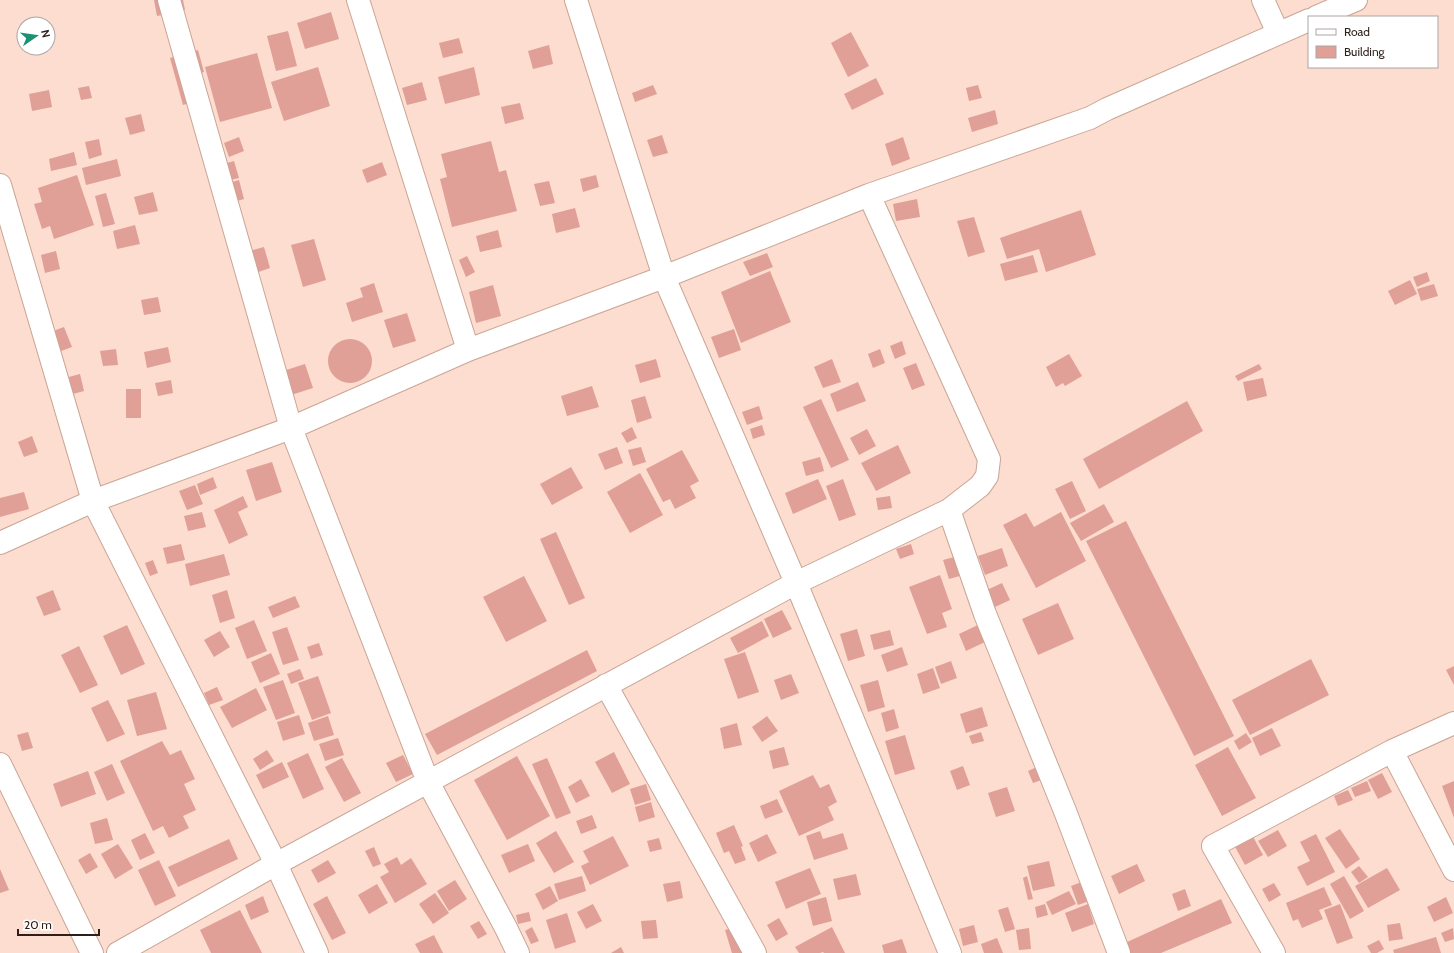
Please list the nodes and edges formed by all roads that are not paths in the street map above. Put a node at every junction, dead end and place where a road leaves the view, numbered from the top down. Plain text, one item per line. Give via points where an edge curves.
1 (169, 0) edge
2 (358, 0) edge
3 (576, 0) edge
4 (1263, 0) edge
5 (1356, 0) edge
6 (1318, 16) edge
7 (1308, 20) edge
8 (1278, 33) junction
9 (0, 185) edge
10 (869, 195) junction
11 (664, 277) junction
12 (468, 350) junction
13 (291, 428) junction
14 (93, 501) junction
15 (949, 510) junction
16 (0, 543) edge
17 (796, 583) junction
18 (606, 685) junction
19 (1454, 723) edge
20 (1392, 751) junction
21 (0, 764) edge
22 (428, 782) junction
23 (276, 864) junction
24 (1454, 870) edge
25 (92, 953) edge
26 (118, 953) edge
27 (317, 953) edge
28 (518, 953) edge
29 (755, 953) edge
30 (950, 953) edge
31 (1119, 953) edge
32 (1274, 953) edge

1 - 13 street
2 - 12 street
3 - 11 street
4 - 8 street
5 - 6 street
7 - 8 street
8 - 10 street via 1090,118
9 - 14 street
10 - 11 street
10 - 15 street via 989,459 987,476 980,486
11 - 12 street
11 - 17 street
12 - 13 street
13 - 14 street
13 - 22 street
14 - 16 street
14 - 23 street
15 - 17 street
15 - 31 street via 985,614
17 - 18 street
17 - 30 street
18 - 22 street
18 - 29 street
19 - 20 street
20 - 24 street
20 - 32 street via 1214,846
21 - 25 street
22 - 23 street
22 - 28 street
23 - 26 street
23 - 27 street

